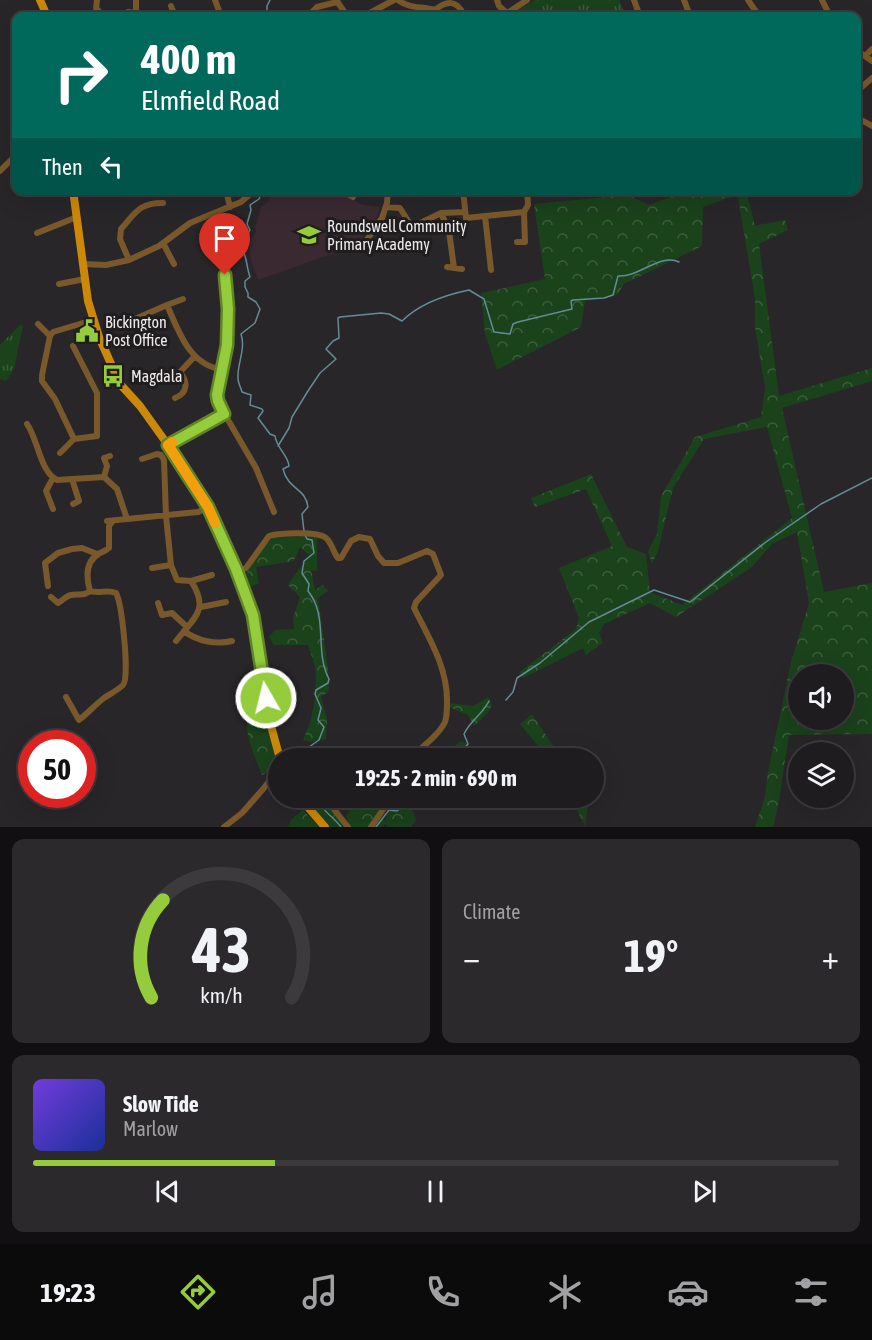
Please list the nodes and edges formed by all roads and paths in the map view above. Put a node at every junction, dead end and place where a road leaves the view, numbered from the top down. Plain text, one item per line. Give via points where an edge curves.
1 (396, 0) edge
2 (528, 0) edge
3 (337, 1) edge
4 (171, 6) dead end
5 (173, 12) edge
6 (312, 12) edge
7 (372, 12) edge
8 (433, 12) edge
9 (436, 12) edge
10 (461, 12) edge
11 (510, 12) edge
12 (872, 49) edge
13 (861, 53) edge
14 (866, 56) junction
15 (872, 61) edge
16 (12, 159) edge
17 (0, 171) edge
18 (74, 195) edge
19 (227, 195) edge
20 (248, 195) edge
21 (350, 195) edge
22 (386, 195) edge
23 (463, 195) edge
24 (527, 195) edge
25 (353, 197) dead end
26 (164, 203) dead end
27 (230, 207) junction
28 (386, 207) junction
29 (217, 212) junction
30 (465, 212) junction
31 (524, 212) junction
32 (441, 213) junction
33 (485, 216) junction
34 (76, 218) junction
35 (37, 233) dead end
36 (517, 242) dead end
37 (163, 243) junction
38 (364, 244) dead end
39 (129, 260) junction
40 (82, 264) junction
41 (174, 264) dead end
42 (462, 269) dead end
43 (491, 270) dead end
44 (85, 279) junction
45 (59, 284) dead end
46 (183, 298) dead end
47 (167, 304) junction
48 (135, 319) dead end
49 (93, 320) junction
50 (38, 324) dead end
51 (50, 336) junction
52 (73, 346) dead end
53 (195, 356) junction
54 (223, 370) junction
55 (179, 398) dead end
56 (224, 414) junction
57 (27, 424) dead end
58 (33, 436) junction
59 (97, 436) junction
60 (25, 439) dead end
61 (74, 439) junction
62 (98, 444) dead end
63 (168, 445) junction
64 (60, 453) dead end
65 (106, 456) dead end
66 (142, 459) dead end
67 (104, 477) junction
68 (53, 478) junction
69 (72, 479) junction
70 (58, 501) dead end
71 (73, 504) dead end
72 (208, 507) junction
73 (275, 514) dead end
74 (166, 516) junction
75 (127, 519) junction
76 (98, 554) junction
77 (171, 565) junction
78 (152, 568) dead end
79 (237, 572) junction
80 (212, 575) dead end
81 (191, 581) junction
82 (48, 586) dead end
83 (90, 591) junction
84 (51, 597) dead end
85 (226, 602) dead end
86 (158, 603) dead end
87 (201, 607) junction
88 (185, 629) junction
89 (176, 641) dead end
90 (232, 641) dead end
91 (66, 697) dead end
92 (277, 748) edge
93 (420, 748) edge
94 (268, 781) edge
95 (309, 808) edge
96 (333, 808) edge
97 (384, 808) edge
98 (224, 827) edge
99 (325, 827) edge
100 (348, 827) edge
101 (371, 827) edge

1 - 7 street
1 - 8 street
2 - 11 street
3 - 6 street
4 - 5 street
9 - 10 street via 441,3 450,0 460,5
12 - 14 street
13 - 14 street
14 - 15 street
16 - 17 street
18 - 34 main road
19 - 27 street
20 - 27 street
21 - 25 street
22 - 28 street
23 - 30 street
24 - 31 street
26 - 39 street via 141,206 121,229 120,239
27 - 29 street
28 - 32 street via 400,208 412,227
28 - 38 street
29 - 37 street via 190,223
29 - 54 street via 228,309
30 - 32 street
30 - 33 street via 466,218
31 - 33 street
31 - 36 street via 525,242
32 - 42 street via 448,231 451,268
33 - 43 street
34 - 35 street
34 - 40 main road
37 - 39 street
37 - 41 street
39 - 40 street via 106,265
40 - 44 main road
44 - 45 street
44 - 49 main road
46 - 47 street
47 - 48 street
47 - 53 street via 187,348
49 - 51 street
49 - 63 main road via 120,384
50 - 51 street
51 - 61 street via 42,381
52 - 59 street via 97,393
53 - 54 street
53 - 55 street via 177,374 186,384
54 - 56 street via 217,395
56 - 63 street
56 - 73 street via 256,468
57 - 58 street
58 - 60 street
58 - 68 street
59 - 61 street
59 - 62 street
61 - 64 street
63 - 72 main road
65 - 67 street
66 - 74 street via 157,454 164,460
67 - 69 street
67 - 75 street via 117,489
68 - 69 street
68 - 70 street via 46,491 51,506
69 - 71 street via 80,501
72 - 74 street
72 - 79 main road
74 - 75 street
74 - 77 street
75 - 76 street via 110,521 109,548
76 - 82 street via 82,548 58,554 45,563
76 - 83 street via 88,565
77 - 78 street
77 - 81 street via 177,580
79 - 92 main road via 253,615 267,711
79 - 93 street via 246,568 269,536 325,536 338,558 359,537 370,539 384,563 398,563 427,551 434,554 441,576 414,608 443,673 446,719
80 - 81 street
81 - 87 street
83 - 84 street via 80,596 73,594 58,603
83 - 91 street via 113,591 120,600 126,680 79,720
85 - 87 street
86 - 88 street via 162,615 172,613
87 - 88 street
88 - 89 street
88 - 90 street via 193,638 222,644
94 - 98 street via 242,813
95 - 99 main road
96 - 100 street
97 - 101 street

